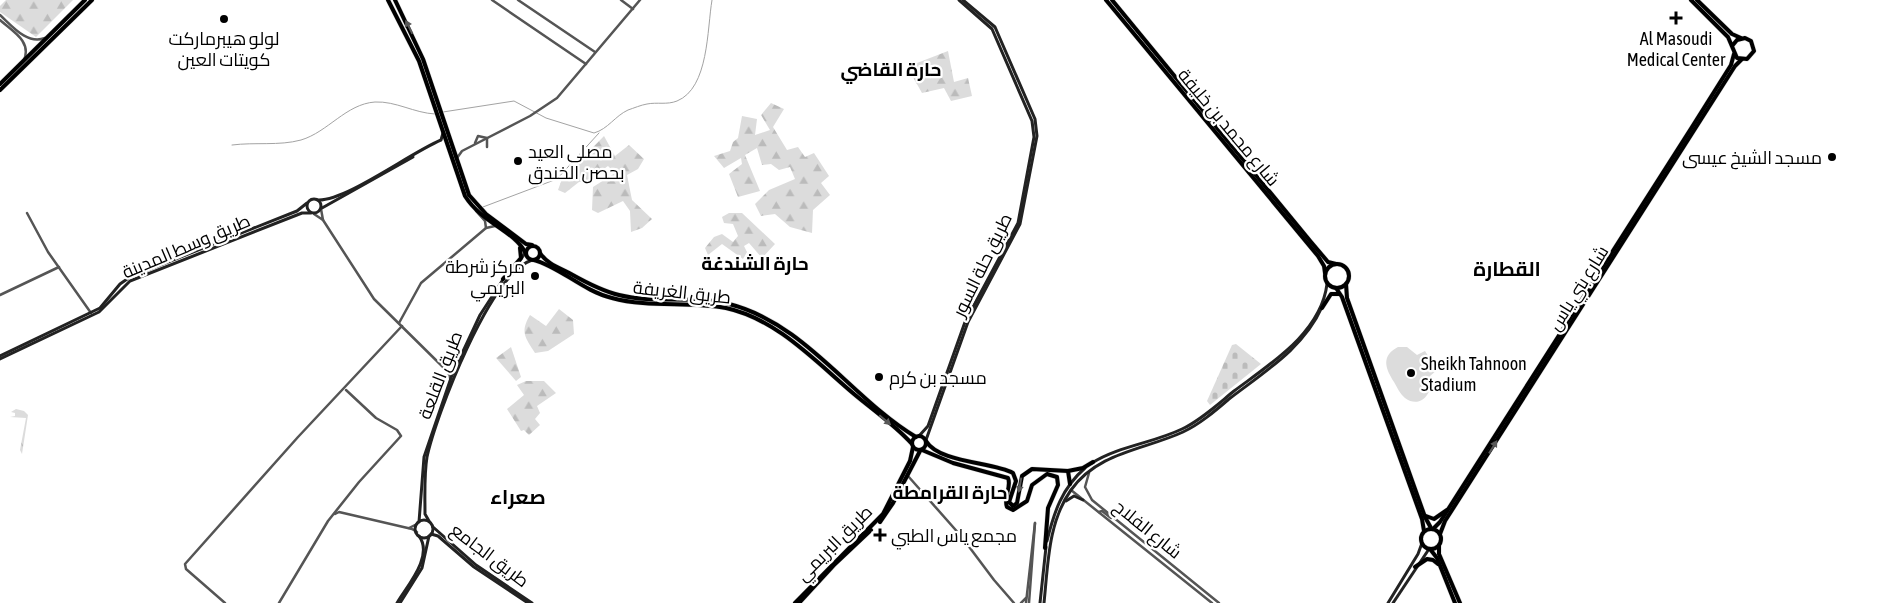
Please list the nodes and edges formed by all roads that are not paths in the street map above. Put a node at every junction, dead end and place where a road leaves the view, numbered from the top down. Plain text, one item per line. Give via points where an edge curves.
1 (85, 0) edge
2 (92, 0) edge
3 (388, 0) edge
4 (395, 0) edge
5 (492, 0) edge
6 (518, 0) edge
7 (621, 0) edge
8 (640, 0) edge
9 (959, 0) edge
10 (964, 0) edge
11 (1106, 0) edge
12 (1112, 0) edge
13 (1691, 0) edge
14 (1697, 0) edge
15 (632, 9) junction
16 (0, 15) edge
17 (0, 20) edge
18 (48, 36) junction
19 (1741, 38) junction
20 (1732, 46) junction
21 (595, 52) junction
22 (1734, 54) junction
23 (1742, 59) junction
24 (23, 61) junction
25 (586, 64) junction
26 (0, 84) edge
27 (0, 90) edge
28 (436, 106) junction
29 (441, 121) junction
30 (443, 133) junction
31 (487, 138) junction
32 (478, 143) junction
33 (485, 144) dead end
34 (447, 145) junction
35 (474, 145) junction
36 (452, 146) junction
37 (488, 147) dead end
38 (462, 151) junction
39 (457, 160) junction
40 (1659, 178) junction
41 (1657, 189) junction
42 (318, 200) junction
43 (307, 203) junction
44 (321, 208) junction
45 (476, 212) junction
46 (27, 213) dead end
47 (312, 213) junction
48 (323, 220) junction
49 (495, 226) junction
50 (486, 228) junction
51 (517, 241) junction
52 (532, 245) junction
53 (525, 253) junction
54 (540, 253) junction
55 (533, 260) junction
56 (1336, 264) junction
57 (59, 267) junction
58 (1600, 268) junction
59 (1325, 273) junction
60 (1603, 275) junction
61 (503, 278) junction
62 (1328, 284) junction
63 (1346, 284) junction
64 (1335, 288) junction
65 (0, 295) edge
66 (1342, 297) junction
67 (674, 298) junction
68 (655, 303) junction
69 (1322, 308) junction
70 (91, 312) junction
71 (401, 316) junction
72 (393, 318) junction
73 (399, 324) junction
74 (402, 326) junction
75 (0, 358) edge
76 (454, 370) junction
77 (448, 372) junction
78 (450, 378) junction
79 (347, 384) junction
80 (346, 390) junction
81 (339, 392) junction
82 (917, 436) junction
83 (926, 440) junction
84 (912, 445) junction
85 (921, 450) junction
86 (1095, 464) junction
87 (910, 468) junction
88 (993, 468) junction
89 (1068, 471) junction
90 (992, 473) junction
91 (911, 481) junction
92 (1070, 484) junction
93 (1071, 490) junction
94 (898, 493) junction
95 (1083, 500) junction
96 (1062, 505) junction
97 (340, 506) junction
98 (1447, 510) junction
99 (340, 512) junction
100 (1098, 513) junction
101 (333, 514) junction
102 (1424, 514) junction
103 (429, 521) junction
104 (418, 523) junction
105 (1123, 525) junction
106 (433, 527) junction
107 (408, 528) junction
108 (1432, 528) junction
109 (1424, 531) junction
110 (418, 534) junction
111 (1440, 534) junction
112 (430, 535) junction
113 (1422, 543) junction
114 (1438, 546) junction
115 (1045, 548) junction
116 (1429, 549) junction
117 (1415, 567) junction
118 (1440, 567) junction
119 (400, 590) dead end
120 (402, 596) junction
121 (1027, 596) junction
122 (1009, 598) junction
123 (524, 601) edge
124 (225, 603) edge
125 (278, 603) edge
126 (399, 603) edge
127 (528, 603) edge
128 (532, 603) edge
129 (795, 603) edge
130 (799, 603) edge
131 (1014, 603) edge
132 (1020, 603) edge
133 (1027, 603) edge
134 (1040, 603) edge
135 (1044, 603) edge
136 (1212, 603) edge
137 (1219, 603) edge
138 (1388, 603) edge
139 (1393, 603) edge
140 (1455, 603) edge
141 (1460, 603) edge

1 - 18 main road
2 - 27 main road
3 - 28 main road via 410,41
28 -> 4 main road via 420,51
5 - 25 street
6 - 21 street
7 - 15 street
8 - 15 street
9 - 82 main road, طريق حلة السور via 992,29 1032,121 1034,137 1018,223 965,322 928,426
10 - 83 main road, طريق حلة السور via 995,27 1035,119 1037,136 1020,224 968,322
11 - 59 main road, شارع محمد بن خليفة via 1318,256
12 - 56 main road, شارع محمد بن خليفة via 1311,242 1328,262
13 - 20 main road via 1727,35
14 - 19 main road via 1732,34
15 - 21 street
16 - 18 street via 29,39 39,40
17 - 24 street via 24,42 26,53
18 - 24 main road
19 - 20 main road
19 - 23 main road via 1750,40 1754,48 1750,56
20 - 22 main road
21 - 25 street
22 - 23 main road
22 - 40 main road, شارع بني ياس via 1731,64
23 - 41 main road, شارع بني ياس
24 - 26 main road
25 - 31 street via 559,96 543,108
28 - 29 main road
29 - 30 main road
29 - 36 main road
30 - 34 main road
30 - 42 main road via 441,140 357,186
31 - 32 street
31 - 35 street via 478,136
31 - 37 street
32 - 33 street
32 - 35 street
34 - 44 main road via 443,142 435,145
34 - 45 main road via 462,188
35 - 38 street
36 - 38 street via 456,151
36 - 39 main road
38 - 39 street
39 - 52 main road via 469,195 479,208 526,244
40 - 41 main road
40 - 58 main road, شارع بني ياس
41 - 60 main road, شارع بني ياس
42 - 43 main road
42 - 44 main road
43 - 47 main road via 307,209
43 - 70 main road, طريق وسط المدينة via 297,211 130,278 120,284 102,306
44 - 47 main road
44 - 48 street
45 - 49 main road
45 - 50 street via 485,221
46 - 57 street
47 - 48 street
47 - 75 main road, طريق وسط المدينة via 298,215 130,281 100,312
48 - 72 street via 370,294
49 - 50 street
49 - 51 main road
50 - 71 street via 421,283
51 - 53 main road
51 - 61 main road via 522,256
52 - 53 main road
52 - 54 main road
53 - 55 main road via 528,259
53 - 61 main road, طريق القلعة
54 - 55 main road
54 - 67 main road, طريق الغريفة via 546,261 599,289 625,296
55 - 68 main road, طريق الغريفة via 600,294 630,302
55 - 103 main road, طريق القلعة via 517,269 500,289 471,339 454,377 427,458 425,511
56 - 59 main road
56 - 63 main road via 1346,269 1349,276
57 - 65 street
57 - 70 street
58 - 60 main road
58 - 98 main road, شارع بني ياس
59 - 62 main road
111 -> 60 main road, شارع بني ياس via 1445,521
61 - 76 main road, طريق القلعة via 480,315
62 - 64 main road
62 - 86 main road via 1299,339 1201,418 1180,430
63 - 64 main road
63 - 102 main road via 1346,295
64 - 66 main road
64 - 69 main road
66 - 69 main road via 1332,293
66 - 109 main road
67 - 68 main road via 674,302
67 - 82 main road, طريق الغريفة via 728,304 769,320
68 -> 84 main road, طريق الغريفة via 727,308 767,324
69 - 86 main road via 1310,330 1290,351 1196,425 1178,435
70 - 75 main road, طريق وسط المدينة
71 - 72 street
71 - 73 street
72 - 73 street
73 - 74 street
74 - 77 street
74 - 79 street
76 - 77 street
76 - 78 main road, طريق القلعة
77 - 78 street
78 - 104 main road, طريق القلعة via 424,457
79 - 80 street
79 - 81 street
80 - 81 street
80 - 97 street via 376,418 398,430 401,436
81 - 124 street via 185,564 186,569
82 - 83 main road, طريق الغريفة
82 - 84 main road, طريق البريمي
83 - 85 main road, طريق البريمي via 926,446
83 - 88 main road via 933,448 955,458
84 - 85 main road, طريق الغريفة
84 - 129 main road, طريق البريمي via 910,461 883,514
85 - 87 main road, طريق البريمي
85 - 90 main road via 953,464
86 - 89 main road
86 - 92 main road
86 - 93 main road via 1074,482
86 - 105 street, شارع الفلاح via 1086,478 1087,493
87 - 91 street via 908,476
87 - 94 main road, طريق البريمي
89 -> 88 main road via 1034,468 1024,474 1017,503 1013,506 1009,502 1015,476
88 - 90 main road
89 - 92 main road
90 - 115 main road via 1009,479 1005,502 1012,510 1027,501 1033,483 1047,474 1057,476 1058,485 1048,508
91 - 94 street via 905,482
91 - 122 street via 962,536
92 - 115 main road via 1057,506
93 - 95 street, شارع الفلاح
93 - 96 main road
94 - 130 main road, طريق البريمي via 878,523
95 - 96 main road via 1072,496
95 - 100 street, شارع الفلاح
96 - 135 main road via 1050,547
97 - 99 street
97 - 101 street
98 - 102 main road via 1434,519
98 - 108 main road, شارع بني ياس
99 - 101 street
99 - 107 street
100 - 105 street via 1102,511
100 - 136 street, شارع الفلاح
101 - 125 street
102 - 108 main road
103 - 104 main road
103 - 106 main road, طريق الجامع
104 - 107 street
104 - 110 main road, طريق القلعة
105 - 137 street, شارع الفلاح
106 - 112 main road
106 - 128 main road, طريق الجامع via 476,565
107 - 110 street
108 - 109 main road
108 - 111 main road
109 - 113 main road
110 - 112 main road
110 - 120 main road via 423,542 422,561
111 - 114 main road
112 - 123 main road, طريق الجامع via 438,536
112 - 126 main road via 422,568
113 - 116 main road
113 - 138 main road
114 - 116 main road
114 - 141 main road
115 - 134 main road
116 - 117 main road
116 - 118 main road
117 - 118 main road via 1429,559
117 - 139 main road
118 - 140 main road
119 - 120 main road
120 - 126 main road
121 - 132 street
121 - 133 street
121 - 133 street via 1035,523
122 - 131 street
122 - 132 street
123 - 127 main road, طريق الجامع

